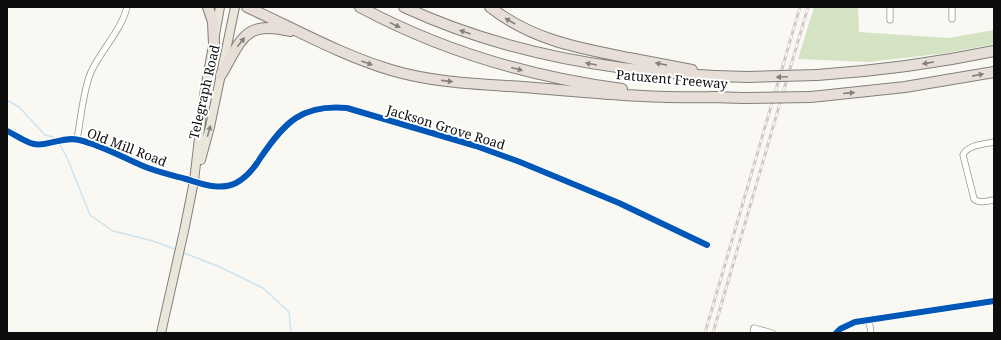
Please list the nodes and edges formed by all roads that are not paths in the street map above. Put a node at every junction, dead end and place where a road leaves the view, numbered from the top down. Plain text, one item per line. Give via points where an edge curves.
1 (127, 7) edge
2 (208, 7) edge
3 (220, 7) edge
4 (235, 7) edge
5 (247, 7) edge
6 (360, 7) edge
7 (404, 7) edge
8 (490, 7) edge
9 (890, 7) edge
10 (952, 7) edge
11 (952, 19) dead end
12 (890, 20) dead end
13 (305, 35) junction
14 (214, 44) junction
15 (994, 50) edge
16 (994, 72) edge
17 (221, 75) junction
18 (745, 77) junction
19 (717, 97) junction
20 (7, 131) edge
21 (77, 139) junction
22 (994, 142) edge
23 (194, 182) junction
24 (994, 200) edge
25 (707, 245) dead end
26 (994, 301) edge
27 (869, 320) junction
28 (160, 333) edge
29 (753, 333) edge
30 (772, 333) edge
31 (836, 333) edge
32 (871, 333) edge

1 - 21 street via 121,22 91,72
2 - 14 highway via 213,22
3 - 14 main road, Telegraph Road
4 - 17 main road, Telegraph Road
5 - 13 highway
6 -> 19 highway, Patuxent Freeway via 412,33 454,50 532,73 607,87
18 -> 7 highway, Patuxent Freeway via 650,72 573,61 460,31
18 -> 8 highway via 567,45 536,34
9 - 12 street
10 - 11 street
17 -> 13 highway via 238,43 254,30 272,27
13 -> 19 highway via 371,64 409,75 440,80 648,97
14 - 23 main road, Telegraph Road via 204,95
15 -> 18 highway, Patuxent Freeway, bridge via 861,72
19 -> 16 highway, Patuxent Freeway, bridge via 811,97 905,87
23 -> 17 main road, Telegraph Road via 210,127
20 - 21 street, Old Mill Road via 35,144
21 - 23 street, Old Mill Road via 144,167
22 - 24 street via 971,147 963,155 974,199 980,202
23 - 25 street, Jackson Grove Road via 220,187 236,183 251,172 274,139 290,122 314,110 347,108 476,146 520,162 619,202
23 - 28 main road, Telegraph Road
26 - 27 street
27 - 31 street via 855,322
27 - 32 street
29 - 30 street via 754,328

